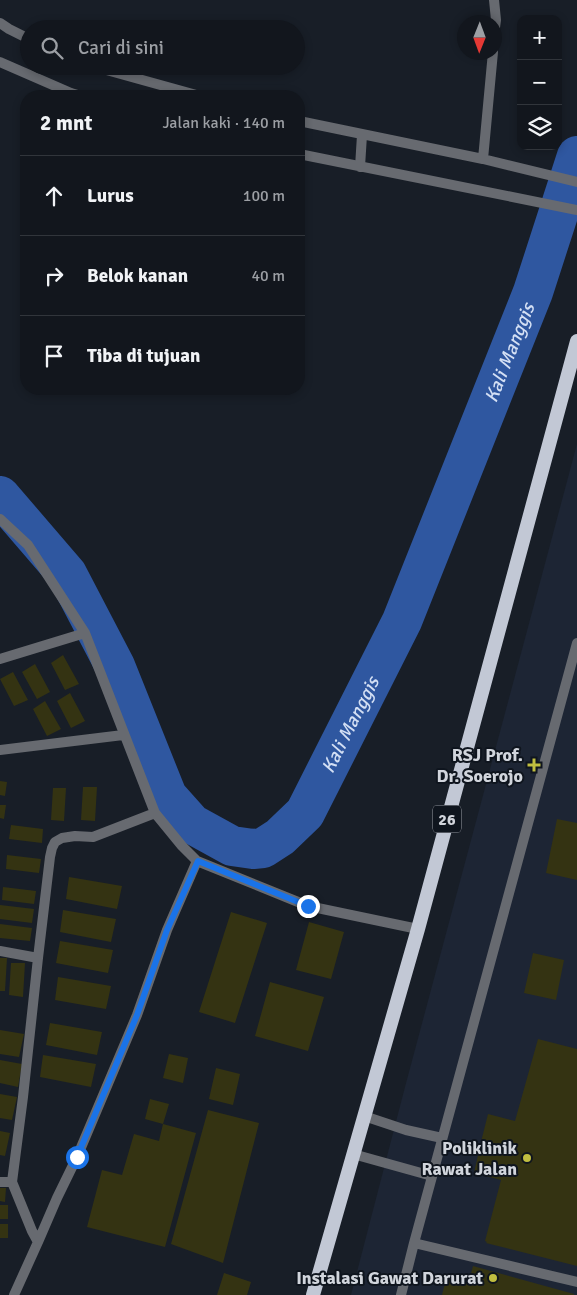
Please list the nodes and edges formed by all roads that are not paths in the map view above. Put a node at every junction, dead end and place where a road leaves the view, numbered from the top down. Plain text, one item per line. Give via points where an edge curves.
1 (494, 0) edge
2 (496, 15) edge
3 (0, 23) edge
4 (20, 34) edge
5 (492, 60) edge
6 (0, 62) edge
7 (20, 71) edge
8 (30, 75) edge
9 (124, 75) edge
10 (64, 90) edge
11 (178, 90) edge
12 (305, 122) edge
13 (362, 135) junction
14 (305, 155) edge
15 (483, 159) junction
16 (360, 167) junction
17 (577, 182) edge
18 (577, 210) edge
19 (577, 341) edge
20 (0, 519) edge
21 (85, 633) junction
22 (577, 643) edge
23 (0, 659) edge
24 (124, 735) junction
25 (0, 750) edge
26 (155, 813) junction
27 (198, 861) junction
28 (418, 929) junction
29 (0, 951) edge
30 (38, 958) junction
31 (364, 1116) junction
32 (442, 1138) junction
33 (353, 1154) junction
34 (432, 1176) junction
35 (0, 1182) edge
36 (12, 1182) junction
37 (38, 1242) junction
38 (414, 1242) junction
39 (577, 1282) edge
40 (14, 1295) edge
41 (312, 1295) edge
42 (401, 1295) edge

1 - 2 street
3 - 4 street
5 - 15 street
6 - 7 street
8 - 10 street
9 - 11 street
12 - 13 street
13 - 15 street
13 - 16 street
14 - 16 street
15 - 17 street
16 - 18 street
19 - 28 highway, 26
20 - 21 street via 28,545
21 - 23 street
21 - 24 street
22 - 32 street
24 - 25 street
24 - 26 street
26 - 27 street
26 - 30 street via 93,836 68,837 55,842 50,857
27 - 28 street via 308,906
27 - 37 street via 167,930 137,1015
28 - 31 highway, 26
29 - 30 street
30 - 36 street
31 - 32 street
31 - 33 highway, 26
32 - 34 street
33 - 34 street
33 - 41 highway, 26
34 - 38 street
35 - 36 street
36 - 37 street
37 - 40 street
38 - 39 street
38 - 42 street

